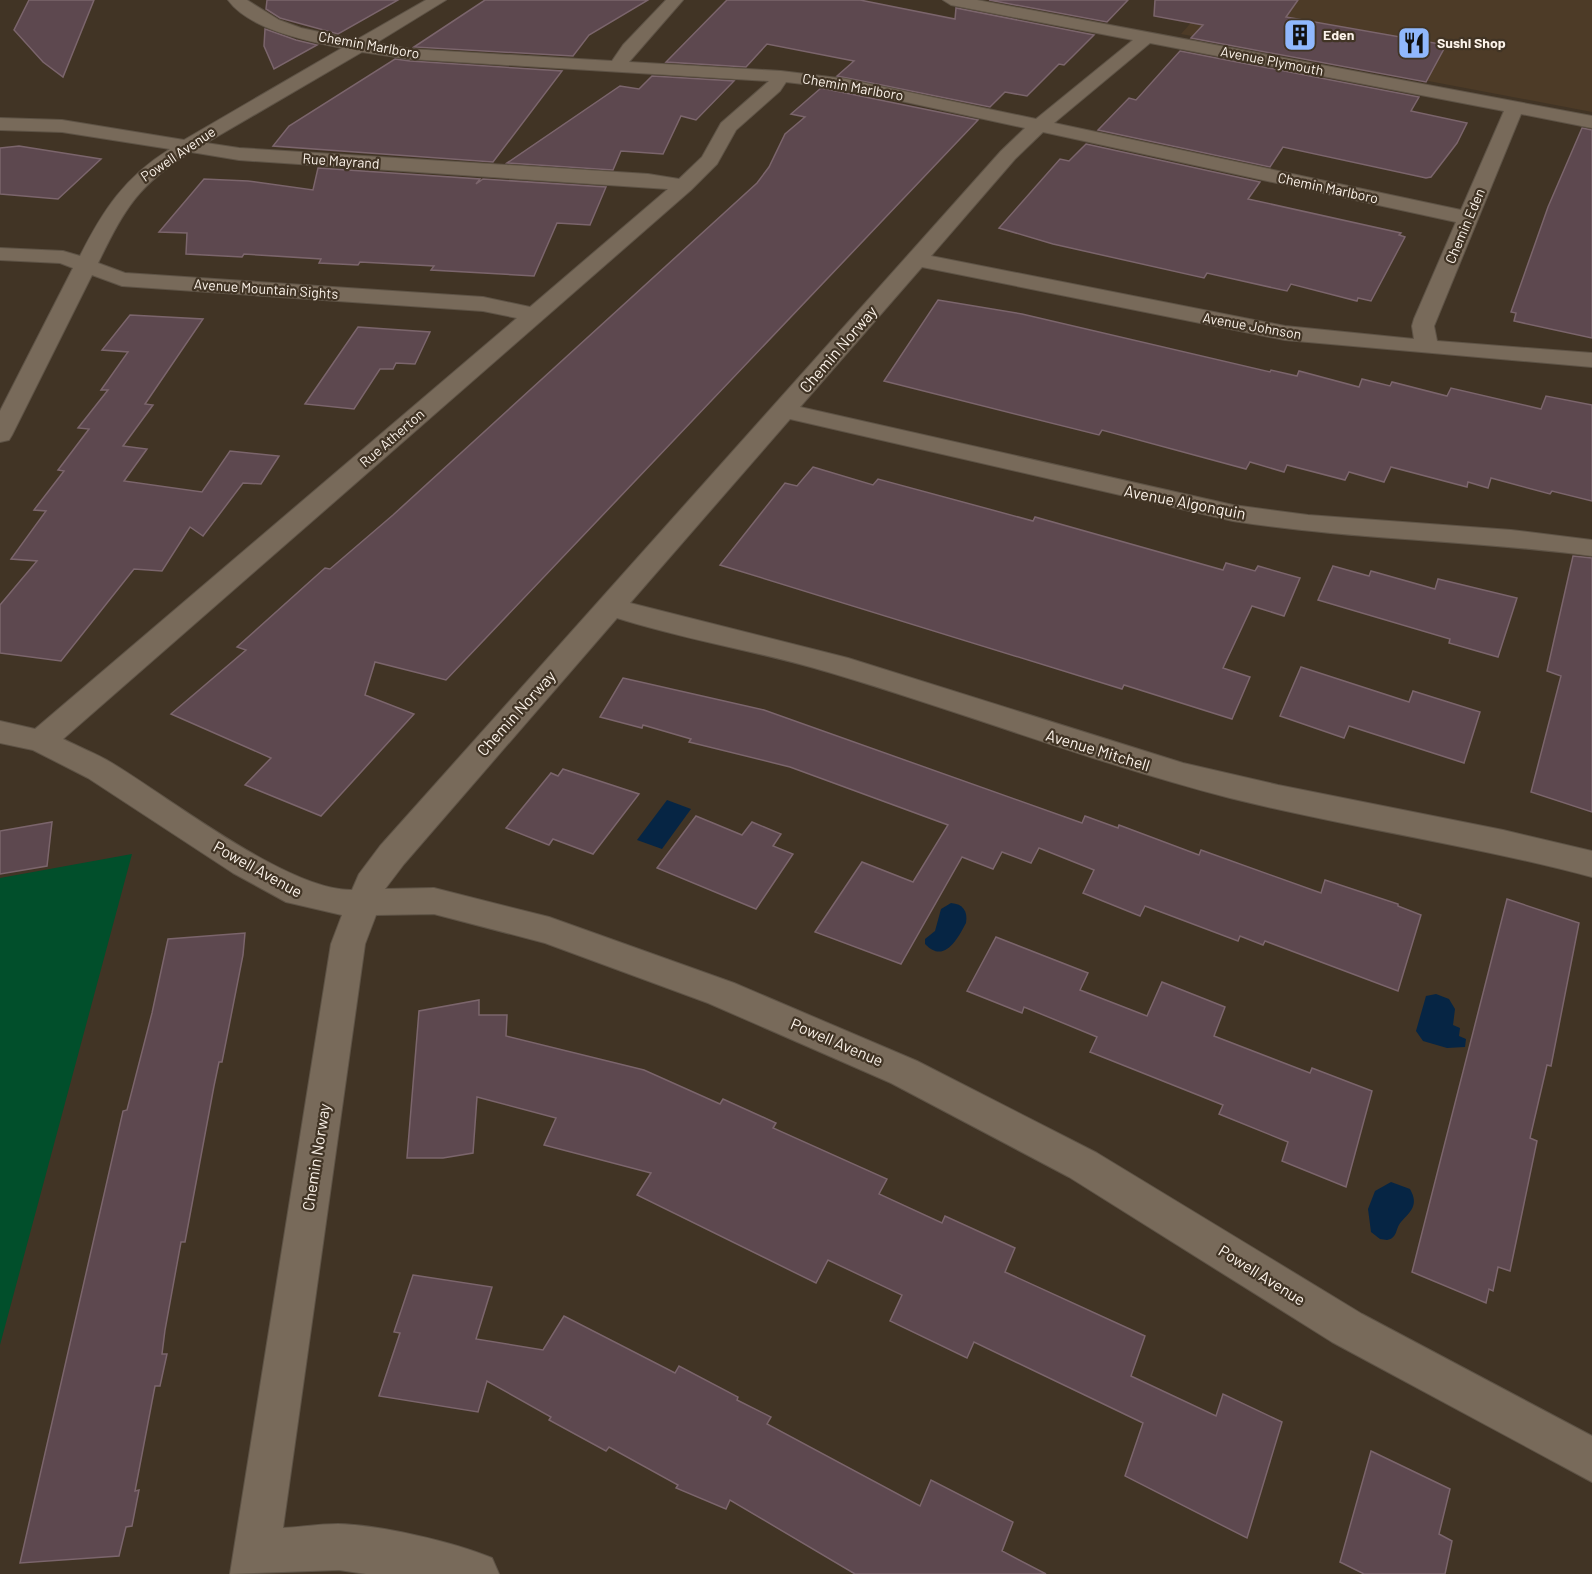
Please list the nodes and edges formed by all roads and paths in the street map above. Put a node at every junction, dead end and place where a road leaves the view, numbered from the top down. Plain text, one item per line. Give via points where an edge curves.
1 (236, 0) edge
2 (438, 0) edge
3 (675, 0) edge
4 (951, 0) edge
5 (1146, 38) junction
6 (362, 46) junction
7 (616, 67) junction
8 (781, 76) junction
9 (1515, 107) junction
10 (1592, 122) edge
11 (0, 124) edge
12 (1040, 126) junction
13 (186, 147) junction
14 (684, 186) junction
15 (1468, 218) junction
16 (0, 254) edge
17 (916, 259) junction
18 (86, 265) junction
19 (536, 315) junction
20 (1427, 346) junction
21 (1592, 360) edge
22 (785, 410) junction
23 (0, 435) edge
24 (1592, 548) edge
25 (611, 607) junction
26 (0, 732) edge
27 (41, 741) junction
28 (0, 747) edge
29 (1592, 864) edge
30 (362, 903) junction
31 (1592, 1460) edge
32 (255, 1563) edge
33 (476, 1574) edge

1 - 6 street, Chemin Marlboro via 276,24
2 - 6 street, Powell Avenue
3 - 7 street via 625,51
4 - 5 street, Avenue Plymouth
5 - 9 street, Avenue Plymouth
5 - 12 street, Chemin Norway
6 - 7 street, Chemin Marlboro via 454,58
6 - 13 street, Powell Avenue
7 - 8 street, Chemin Marlboro
8 - 12 street, Chemin Marlboro via 846,84
8 - 14 street, Rue Atherton via 732,124 711,160
9 - 10 street, Avenue Plymouth
9 - 15 street, Chemin Eden
11 - 13 street, Rue Mayrand via 62,126
12 - 15 street, Chemin Marlboro
12 - 17 street, Chemin Norway via 1012,151
13 - 14 street, Rue Mayrand via 258,156 648,180
13 - 18 street, Powell Avenue via 148,172 124,196
14 - 19 street, Rue Atherton
15 - 20 street, Chemin Eden via 1425,319
16 - 18 street, Avenue Mountain Sights via 57,256
17 - 20 street, Avenue Johnson via 1260,329
17 - 22 street, Chemin Norway
18 - 19 street, Avenue Mountain Sights via 122,279 483,304
18 - 23 street, Powell Avenue
19 - 27 street, Rue Atherton
20 - 21 street, Avenue Johnson
22 - 24 street, Avenue Algonquin via 1234,513 1342,527
22 - 25 street, Chemin Norway
25 - 29 street, Avenue Mitchell via 839,666 1172,772 1270,796 1492,839
25 - 30 street, Chemin Norway via 392,855 374,878
26 - 27 street, Powell Avenue
27 - 28 street
27 - 30 street, Powell Avenue via 124,784 219,849 280,884 310,897
30 - 31 street, Powell Avenue via 434,901 549,931 721,993 904,1072 1083,1165 1347,1328
30 - 32 street, Chemin Norway via 348,944
32 - 33 street via 339,1547 416,1559

